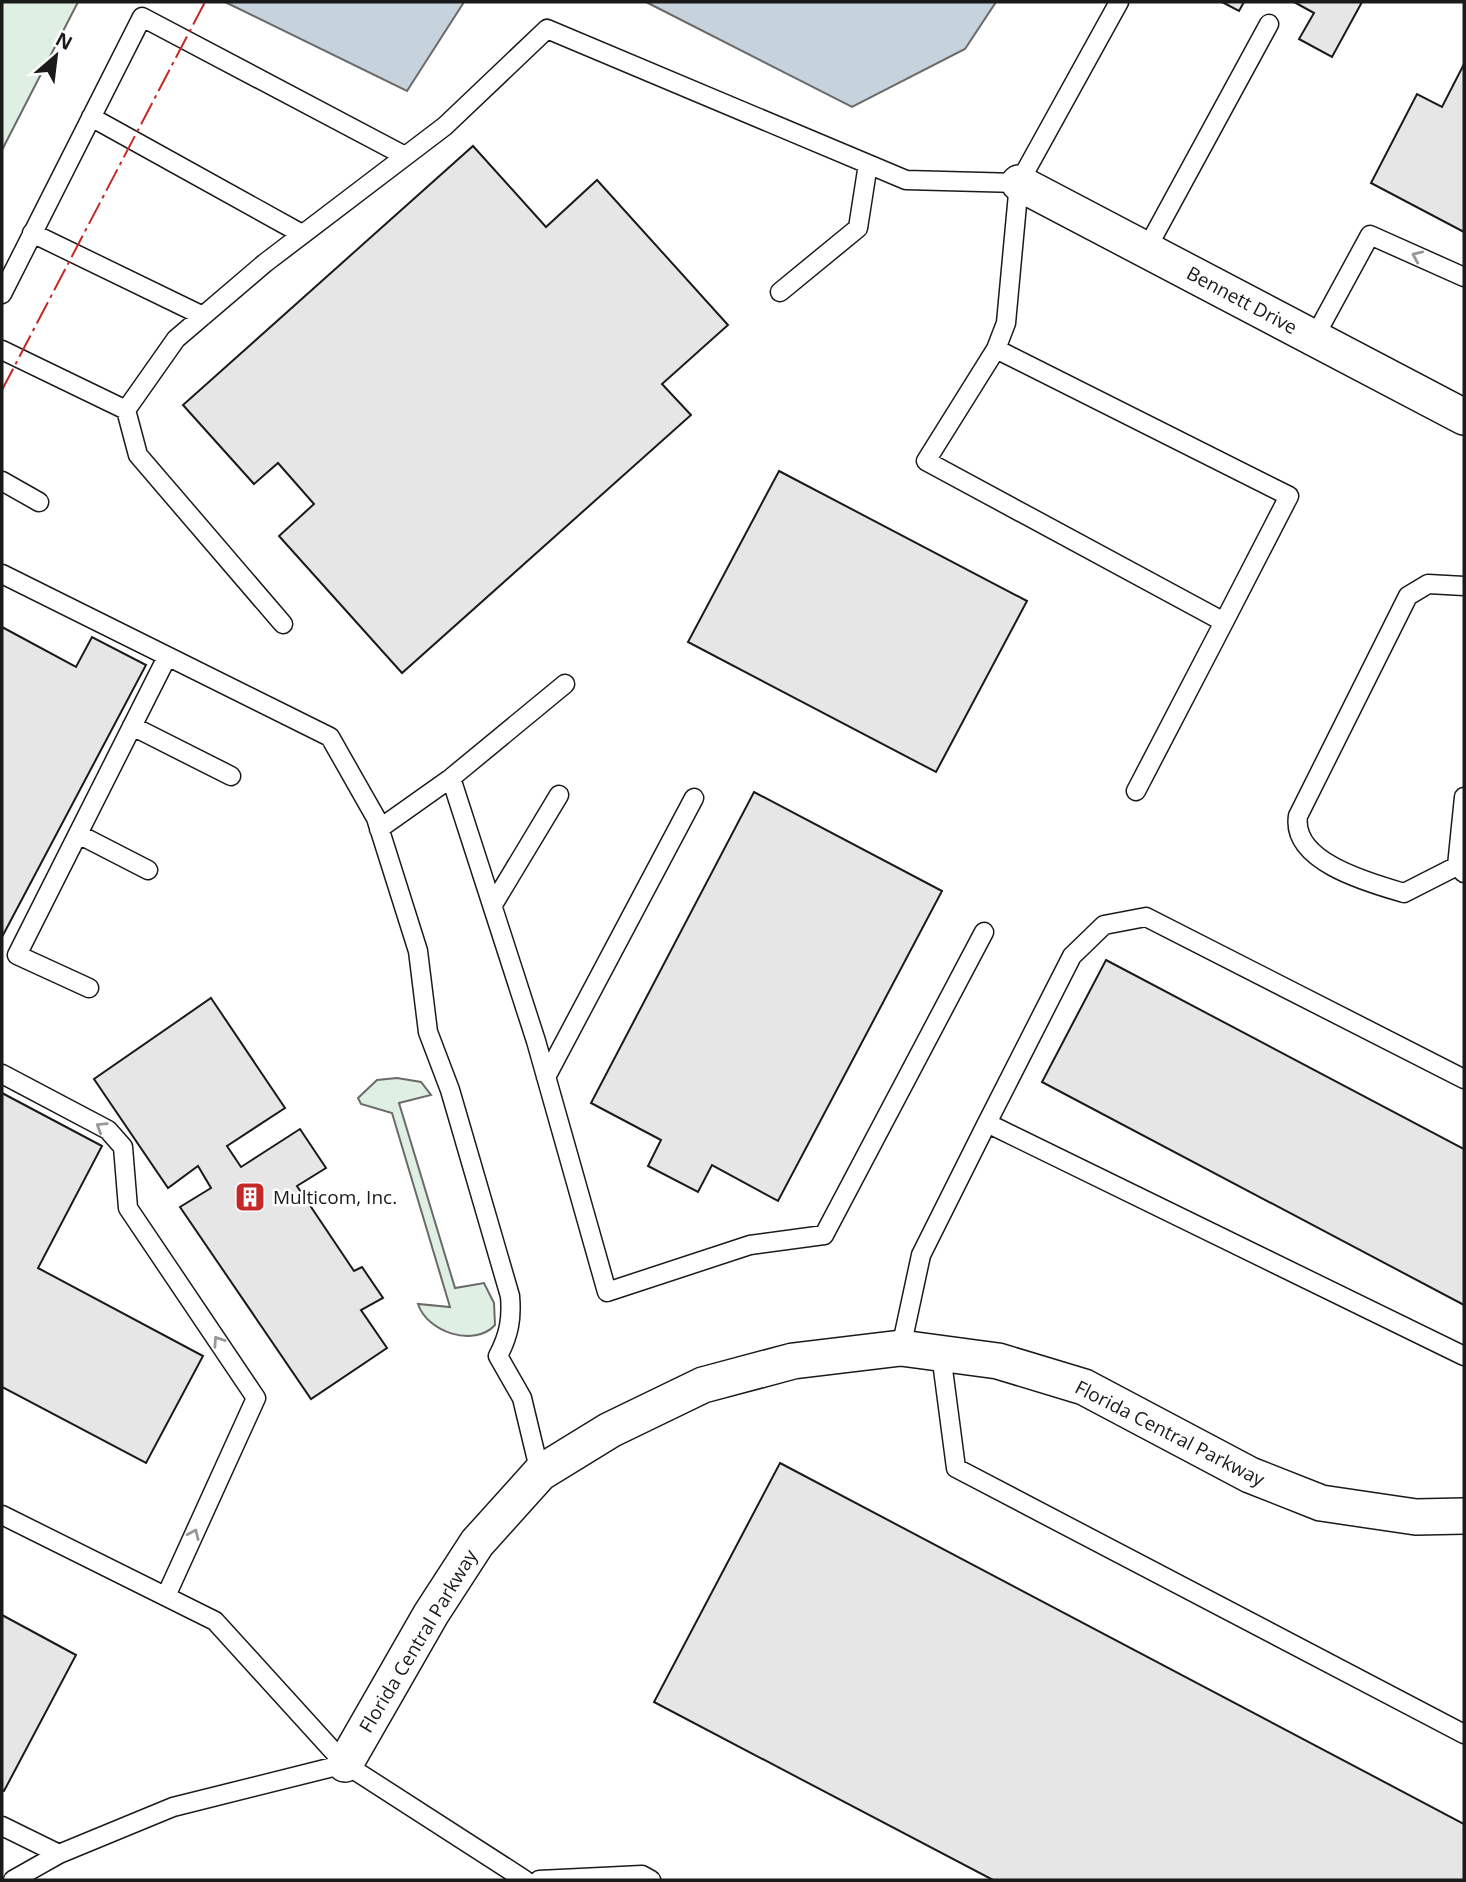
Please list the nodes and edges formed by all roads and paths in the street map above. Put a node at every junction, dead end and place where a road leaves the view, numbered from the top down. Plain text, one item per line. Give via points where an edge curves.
1 (1119, 2) edge
2 (1269, 24) dead end
3 (90, 117) junction
4 (405, 156) junction
5 (868, 164) junction
6 (1019, 183) junction
7 (32, 233) junction
8 (302, 234) junction
9 (1146, 250) junction
10 (1464, 277) edge
11 (780, 292) dead end
12 (2, 293) edge
13 (203, 316) junction
14 (1314, 338) junction
15 (996, 349) junction
16 (2, 350) edge
17 (126, 410) junction
18 (1464, 417) edge
19 (2, 481) edge
20 (40, 502) dead end
21 (2, 574) edge
22 (1464, 586) edge
23 (1224, 622) junction
24 (283, 624) dead end
25 (167, 657) junction
26 (565, 684) dead end
27 (132, 726) junction
28 (231, 776) dead end
29 (451, 778) junction
30 (1136, 790) dead end
31 (559, 795) dead end
32 (1464, 797) edge
33 (694, 798) dead end
34 (379, 829) junction
35 (78, 834) junction
36 (148, 870) dead end
37 (1461, 870) edge
38 (494, 903) junction
39 (984, 932) dead end
40 (89, 988) dead end
41 (2, 1074) edge
42 (546, 1077) junction
43 (1464, 1079) edge
44 (987, 1123) junction
45 (901, 1348) junction
46 (941, 1354) junction
47 (1464, 1356) edge
48 (540, 1473) junction
49 (2, 1515) edge
50 (1464, 1516) edge
51 (166, 1597) junction
52 (1464, 1735) edge
53 (345, 1764) junction
54 (2, 1826) edge
55 (59, 1854) junction
56 (13, 1880) edge
57 (525, 1880) edge
58 (539, 1880) edge
59 (652, 1880) edge

1 - 6 lane
2 - 9 lane
3 - 4 lane via 142,17
3 - 7 lane
3 - 8 lane
4 - 5 lane via 445,126 547,29
4 - 8 lane
5 - 6 lane via 906,180
5 - 11 lane via 858,228
6 - 9 street, Bennett Drive
6 - 15 lane via 1006,323
7 - 12 lane
7 - 13 lane
8 - 13 lane
9 - 14 street, Bennett Drive
10 -> 14 lane via 1370,234
13 - 17 lane via 176,339
14 - 18 street, Bennett Drive
15 - 23 lane via 1289,496
15 - 23 lane via 926,461
16 - 17 lane
17 - 24 lane via 138,455
19 - 20 lane
21 - 25 lane
22 - 37 lane via 1428,584 1408,596 1298,816 1296,830 1318,856 1358,879 1404,893
23 - 30 lane
25 - 27 lane
25 - 34 lane via 330,737
26 - 29 lane
27 - 28 lane
27 - 35 lane
29 - 34 lane
29 - 38 lane
31 - 38 lane
32 - 37 lane
33 - 42 lane
34 - 48 lane via 418,951 428,1032 505,1275 512,1318 498,1356 522,1398
35 - 36 lane
35 - 40 lane via 17,955
38 - 42 lane
39 - 42 lane via 824,1235 750,1245 607,1292
51 -> 41 lane via 256,1398 128,1208 123,1147 108,1130
43 - 44 lane via 1146,917 1104,925 1072,956
44 - 45 lane via 921,1255
44 - 47 lane
45 - 46 street, Florida Central Parkway
45 - 48 street, Florida Central Parkway via 793,1361 704,1385 610,1430
46 - 50 street, Florida Central Parkway via 998,1361 1084,1387 1250,1475 1321,1503 1416,1517
46 - 52 lane via 957,1468
48 - 53 street, Florida Central Parkway via 477,1543
49 - 51 lane
51 - 53 lane via 215,1621
53 - 55 lane via 173,1807
53 - 57 lane
54 - 55 lane
55 - 56 lane
58 - 59 lane via 642,1875

